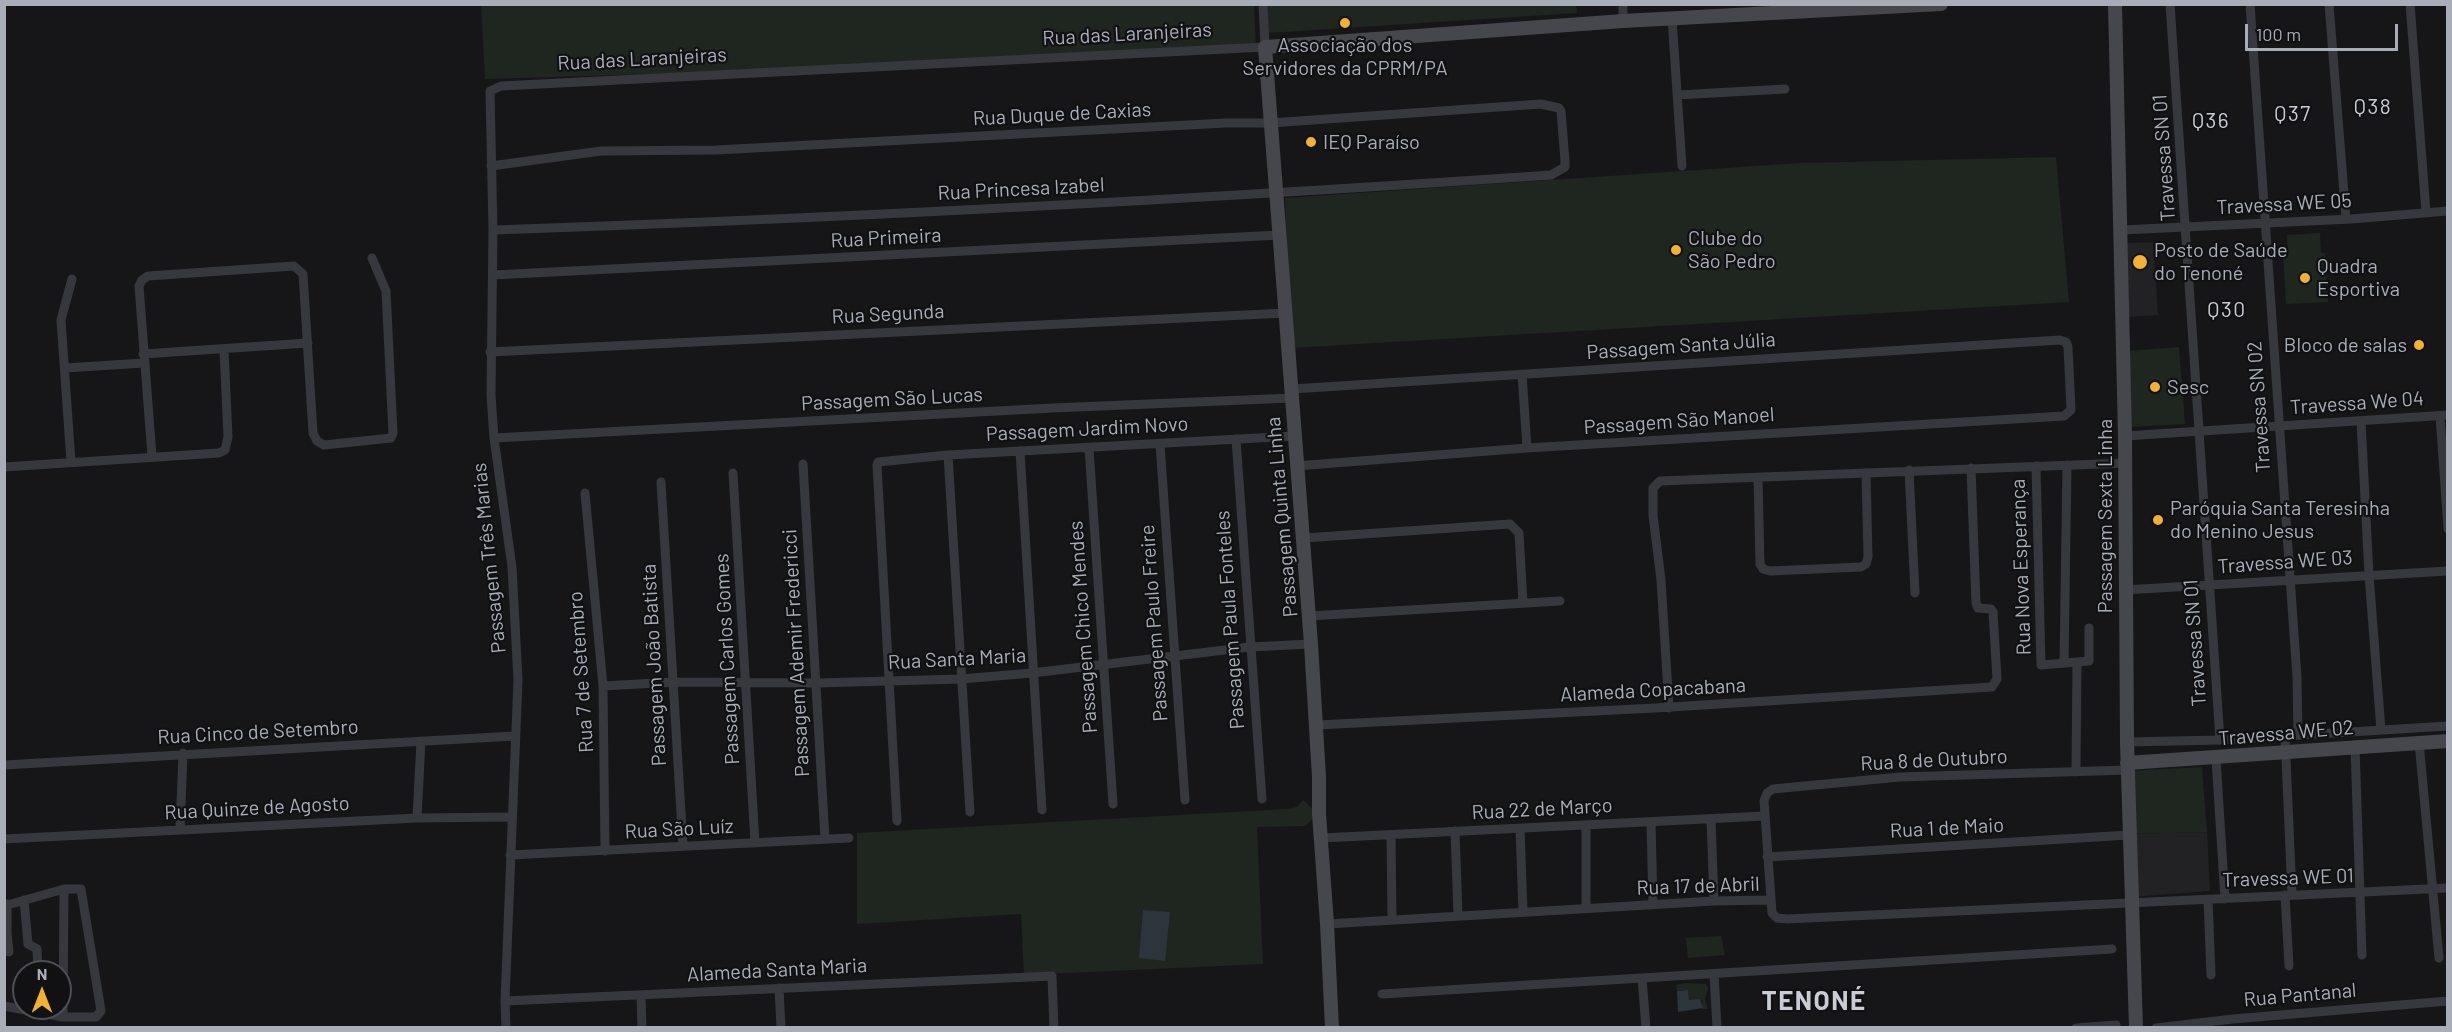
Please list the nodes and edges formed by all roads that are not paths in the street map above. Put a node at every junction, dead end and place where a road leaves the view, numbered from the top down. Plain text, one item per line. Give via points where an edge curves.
1 (1263, 4) edge
2 (1623, 4) edge
3 (2115, 4) edge
4 (2170, 4) edge
5 (2250, 4) edge
6 (2329, 4) edge
7 (2410, 4) edge
8 (1932, 5) edge
9 (1858, 6) edge
10 (1785, 8) edge
11 (1710, 10) edge
12 (1672, 18) junction
13 (1623, 21) junction
14 (1265, 47) junction
15 (495, 87) joint
16 (1785, 88) dead end
17 (1677, 95) junction
18 (1270, 123) junction
19 (491, 166) junction
20 (1682, 166) dead end
21 (1551, 175) joint
22 (1277, 194) junction
23 (2448, 211) edge
24 (2427, 212) junction
25 (2346, 219) junction
26 (2265, 224) junction
27 (2187, 228) junction
28 (493, 230) junction
29 (2122, 230) junction
30 (1280, 236) junction
31 (372, 258) dead end
32 (493, 275) junction
33 (72, 279) dead end
34 (1286, 313) junction
35 (308, 343) junction
36 (224, 350) junction
37 (490, 352) junction
38 (144, 359) junction
39 (65, 368) junction
40 (1522, 374) junction
41 (1292, 394) junction
42 (2444, 415) edge
43 (2064, 416) joint
44 (2361, 421) junction
45 (2279, 426) junction
46 (2200, 432) junction
47 (1294, 436) junction
48 (2126, 436) junction
49 (494, 438) junction
50 (1236, 439) junction
51 (1160, 444) junction
52 (1089, 448) junction
53 (1527, 448) junction
54 (1020, 451) junction
55 (948, 455) junction
56 (152, 456) junction
57 (71, 462) junction
58 (2126, 463) junction
59 (803, 464) dead end
60 (2067, 465) junction
61 (1296, 466) junction
62 (2036, 466) junction
63 (4, 467) edge
64 (1971, 468) junction
65 (1909, 471) junction
66 (733, 472) dead end
67 (1866, 473) junction
68 (1758, 478) junction
69 (661, 482) dead end
70 (585, 492) dead end
71 (2448, 529) edge
72 (1304, 538) junction
73 (2448, 571) edge
74 (2369, 574) junction
75 (2290, 581) junction
76 (2209, 586) junction
77 (2124, 590) junction
78 (1914, 593) dead end
79 (1560, 602) dead end
80 (1523, 603) junction
81 (1310, 616) junction
82 (2089, 628) dead end
83 (1311, 644) junction
84 (1250, 646) junction
85 (1174, 655) junction
86 (2077, 662) junction
87 (2064, 663) junction
88 (1103, 664) junction
89 (1032, 673) junction
90 (961, 679) junction
91 (747, 681) junction
92 (889, 681) junction
93 (674, 682) junction
94 (817, 683) junction
95 (603, 686) junction
96 (1670, 708) junction
97 (1317, 725) junction
98 (2447, 726) edge
99 (2381, 730) junction
100 (2285, 735) junction
101 (2298, 735) junction
102 (514, 736) junction
103 (2220, 740) junction
104 (421, 741) junction
105 (2447, 741) edge
106 (2127, 742) junction
107 (2420, 742) junction
108 (2355, 747) junction
109 (183, 753) junction
110 (2286, 753) junction
111 (2216, 759) junction
112 (4, 765) edge
113 (2127, 767) junction
114 (2076, 772) junction
115 (1262, 799) dead end
116 (1185, 800) dead end
117 (1113, 804) dead end
118 (1042, 810) dead end
119 (970, 812) dead end
120 (1764, 816) junction
121 (512, 817) junction
122 (417, 818) junction
123 (1711, 819) junction
124 (897, 821) dead end
125 (1651, 822) junction
126 (1586, 826) junction
127 (1520, 829) junction
128 (180, 830) junction
129 (1455, 831) junction
130 (1391, 835) junction
131 (2129, 835) junction
132 (849, 838) dead end
133 (1322, 838) junction
134 (4, 839) edge
135 (825, 839) junction
136 (755, 843) junction
137 (683, 846) junction
138 (605, 850) junction
139 (510, 855) junction
140 (1767, 857) junction
141 (2448, 888) edge
142 (64, 889) junction
143 (2431, 889) junction
144 (2358, 893) junction
145 (2289, 896) junction
146 (2225, 898) junction
147 (2208, 899) junction
148 (24, 900) junction
149 (1769, 900) junction
150 (1714, 901) junction
151 (2131, 902) junction
152 (6, 905) edge
153 (1653, 905) junction
154 (1586, 908) junction
155 (1523, 912) junction
156 (1458, 915) junction
157 (1392, 919) junction
158 (1327, 924) junction
159 (6, 933) edge
160 (2112, 949) dead end
161 (9, 952) dead end
162 (2361, 955) dead end
163 (2439, 958) dead end
164 (37, 960) edge
165 (63, 960) edge
166 (2289, 966) dead end
167 (1714, 974) junction
168 (2211, 975) dead end
169 (1642, 978) junction
170 (779, 988) junction
171 (1382, 994) dead end
172 (640, 995) junction
173 (505, 1001) junction
174 (2448, 1001) edge
175 (72, 1017) edge
176 (2116, 1025) dead end
177 (506, 1028) edge
178 (642, 1028) edge
179 (781, 1028) edge
180 (1054, 1028) edge
181 (1332, 1028) edge
182 (1646, 1028) edge
183 (1717, 1028) edge
184 (2076, 1028) edge
185 (2136, 1028) edge
186 (2156, 1028) edge

1 - 14 street, Passagem Quinta Linha
2 - 13 street
3 - 29 street, Passagem Sexta Linha
4 - 27 street, Travessa SN 01
5 - 26 street, Travessa SN 02
6 - 25 street
7 - 24 street
8 - 9 street, Rua das Laranjeiras
9 - 10 street, Rua das Laranjeiras
10 - 11 street, Rua das Laranjeiras
11 - 12 street, Rua das Laranjeiras
12 - 13 street, Rua das Laranjeiras
12 - 17 street
13 - 14 street, Rua das Laranjeiras
14 - 15 street, Rua das Laranjeiras
14 - 18 street, Passagem Quinta Linha
15 - 19 street, Passagem Três Marias via 490,91
16 - 17 street
17 - 20 street
18 - 19 street, Rua Duque de Caxias via 728,150 601,152
18 - 21 street, Rua Duque de Caxias via 1551,105 1561,111 1565,161 1565,167
18 - 22 street, Passagem Quinta Linha
19 - 28 street, Passagem Três Marias
21 - 22 street, Rua Princesa Izabel
22 - 28 street, Rua Princesa Izabel via 787,220
22 - 30 street, Passagem Quinta Linha
23 - 24 street, Travessa WE 05
24 - 25 street, Travessa WE 05
25 - 26 street, Travessa WE 05
26 - 27 street, Travessa WE 05
26 - 45 street, Travessa SN 02
27 - 29 street, Travessa WE 05
27 - 46 street, Travessa SN 01
28 - 32 street, Passagem Três Marias
29 - 48 street, Passagem Sexta Linha
30 - 32 street, Rua Primeira
30 - 34 street, Passagem Quinta Linha
31 - 35 street via 386,291 391,438 324,445 317,441 313,433
32 - 37 street, Passagem Três Marias
33 - 39 street via 61,320
34 - 37 street, Rua Segunda
34 - 41 street, Passagem Quinta Linha
35 - 36 street
35 - 38 street via 300,269 148,276 139,286
36 - 38 street
36 - 56 street via 228,437 225,450
37 - 49 street, Passagem Três Marias
38 - 39 street
38 - 56 street
39 - 57 street
40 - 41 street, Passagem Santa Júlia
40 - 43 street, Passagem Santa Júlia via 2061,340 2068,347 2072,406
40 - 53 street
41 - 47 street, Passagem Quinta Linha
41 - 49 street, Passagem São Lucas
42 - 44 street, Travessa We 04
42 - 71 street
43 - 53 street, Passagem São Manoel
44 - 45 street, Travessa We 04
44 - 74 street
45 - 46 street, Travessa We 04
45 - 75 street, Travessa SN 02
46 - 48 street, Travessa We 04
46 - 76 street, Travessa SN 01
47 - 50 street, Passagem Jardim Novo
47 - 61 street, Passagem Quinta Linha
48 - 58 street, Passagem Sexta Linha
49 - 102 street, Passagem Três Marias via 517,631
50 - 51 street, Passagem Jardim Novo
50 - 84 street, Passagem Paula Fonteles
51 - 52 street, Passagem Jardim Novo
51 - 85 street, Passagem Paulo Freire
52 - 54 street, Passagem Jardim Novo
52 - 88 street, Passagem Chico Mendes
53 - 61 street, Passagem São Manoel
54 - 55 street, Passagem Jardim Novo
54 - 89 street
55 - 90 street
55 - 92 street, Passagem Jardim Novo via 882,459 877,465
56 - 57 street
57 - 63 street
58 - 60 street
58 - 77 street, Passagem Sexta Linha
59 - 94 street, Passagem Ademir Fredericci
60 - 62 street
60 - 87 street
61 - 72 street, Passagem Quinta Linha
62 - 64 street
62 - 87 street, Rua Nova Esperança via 2040,662
64 - 65 street
64 - 96 street, Alameda Copacabana via 1976,603 1978,608 1993,612 1997,679 1992,687
65 - 67 street
65 - 78 street
66 - 91 street, Passagem Carlos Gomes
67 - 68 street
67 - 68 street via 1866,564 1770,572 1760,564
68 - 96 street via 1660,481 1653,488
69 - 93 street, Passagem João Batista
70 - 95 street, Rua 7 de Setembro
72 - 80 street via 1510,524 1518,533
72 - 81 street, Passagem Quinta Linha
73 - 74 street, Travessa WE 03
74 - 75 street, Travessa WE 03
74 - 99 street
75 - 76 street, Travessa WE 03
75 - 101 street, Travessa SN 02
76 - 77 street, Travessa WE 03
76 - 103 street, Travessa SN 01
77 - 106 street, Passagem Sexta Linha
79 - 80 street
80 - 81 street
81 - 83 street, Passagem Quinta Linha
82 - 86 street via 2090,658
83 - 84 street, Rua Santa Maria
83 - 97 street, Passagem Quinta Linha
84 - 85 street, Rua Santa Maria
84 - 115 street, Passagem Paula Fonteles
85 - 88 street, Rua Santa Maria
85 - 116 street, Passagem Paulo Freire
86 - 87 street
86 - 114 street
88 - 89 street, Rua Santa Maria
88 - 117 street, Passagem Chico Mendes
89 - 90 street, Rua Santa Maria
89 - 118 street
90 - 92 street, Rua Santa Maria
90 - 119 street
91 - 93 street, Rua Santa Maria
91 - 94 street, Rua Santa Maria
91 - 136 street, Passagem Carlos Gomes
92 - 94 street, Rua Santa Maria
92 - 124 street
93 - 95 street, Rua Santa Maria
93 - 137 street, Passagem João Batista
94 - 135 street, Passagem Ademir Fredericci
95 - 138 street, Rua 7 de Setembro
96 - 97 street, Alameda Copacabana
97 - 133 street, Passagem Quinta Linha
98 - 99 street, Travessa WE 02
98 - 105 street, Travessa WE 02
99 - 101 street, Travessa WE 02
100 - 101 street, Travessa WE 02
100 - 103 street, Travessa WE 02
100 - 110 street
102 - 104 street, Rua Cinco de Setembro
102 - 121 street, Passagem Três Marias
103 - 106 street, Travessa WE 02
104 - 109 street, Rua Cinco de Setembro
104 - 122 street
105 - 107 street, Travessa WE 02
106 - 113 street, Passagem Sexta Linha
107 - 108 street, Travessa WE 02
107 - 143 street
108 - 110 street, Travessa WE 02
108 - 144 street
109 - 112 street, Rua Cinco de Setembro
109 - 128 street
110 - 111 street, Travessa WE 02
110 - 145 street
111 - 113 street, Travessa WE 02
111 - 146 street
113 - 114 street, Rua 8 de Outubro
113 - 131 street, Passagem Sexta Linha
114 - 120 street, Rua 8 de Outubro via 1899,777 1773,789 1764,801
120 - 123 street, Rua 22 de Março
120 - 140 street
121 - 122 street, Rua Quinze de Agosto
121 - 139 street, Passagem Três Marias
122 - 128 street, Rua Quinze de Agosto
123 - 125 street, Rua 22 de Março
123 - 150 street
125 - 126 street, Rua 22 de Março
125 - 153 street
126 - 127 street, Rua 22 de Março
126 - 154 street
127 - 129 street, Rua 22 de Março
127 - 155 street
128 - 134 street, Rua Quinze de Agosto
129 - 130 street, Rua 22 de Março
129 - 156 street
130 - 133 street, Rua 22 de Março
130 - 157 street
131 - 140 street, Rua 1 de Maio
131 - 151 street, Passagem Sexta Linha
132 - 135 street, Rua São Luíz
133 - 158 street, Passagem Quinta Linha
135 - 136 street, Rua São Luíz
136 - 137 street, Rua São Luíz
137 - 138 street, Rua São Luíz
138 - 139 street, Rua São Luíz
139 - 173 street, Passagem Três Marias
140 - 149 street
141 - 143 street, Travessa WE 01
142 - 148 street
142 - 165 street
142 - 175 street via 78,888 83,893 101,1011 96,1017
143 - 144 street, Travessa WE 01
143 - 163 street
144 - 145 street, Travessa WE 01
144 - 162 street
145 - 146 street, Travessa WE 01
145 - 166 street
146 - 147 street, Travessa WE 01
147 - 151 street, Travessa WE 01
147 - 168 street
148 - 152 street
148 - 164 street via 28,944 37,949
149 - 150 street, Rua 17 de Abril
149 - 151 street, Rua 17 de Abril via 1777,918
150 - 153 street, Rua 17 de Abril
151 - 185 street, Passagem Sexta Linha
152 - 159 street
153 - 154 street, Rua 17 de Abril
154 - 155 street, Rua 17 de Abril
155 - 156 street, Rua 17 de Abril
156 - 157 street, Rua 17 de Abril
157 - 158 street, Rua 17 de Abril
158 - 181 street, Passagem Quinta Linha
159 - 161 street
160 - 167 street
167 - 169 street
167 - 183 street
169 - 171 street
169 - 182 street
170 - 172 street, Alameda Santa Maria
170 - 179 street
170 - 180 street, Alameda Santa Maria via 1052,976
172 - 173 street, Alameda Santa Maria
172 - 178 street
173 - 177 street, Passagem Três Marias
174 - 186 street, Rua Pantanal
176 - 184 street

